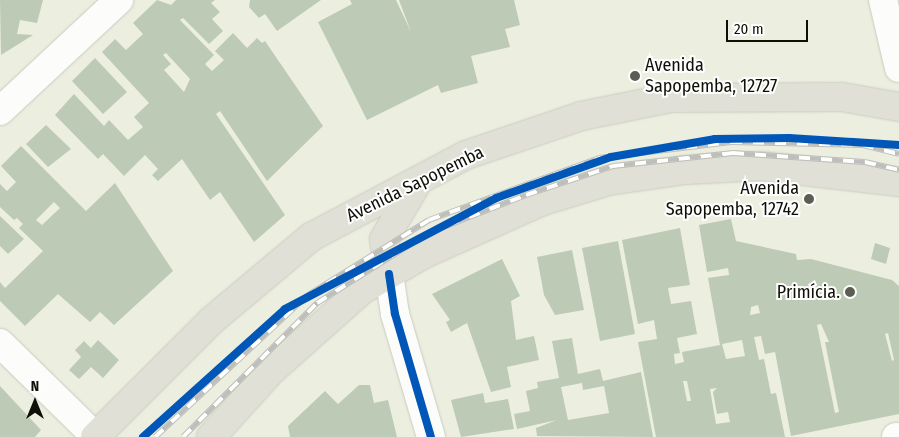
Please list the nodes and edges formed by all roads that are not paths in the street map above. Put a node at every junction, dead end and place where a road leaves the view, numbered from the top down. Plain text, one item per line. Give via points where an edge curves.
1 (119, 0) edge
2 (883, 0) edge
3 (899, 68) edge
4 (899, 106) edge
5 (0, 111) edge
6 (420, 180) junction
7 (899, 182) edge
8 (389, 274) junction
9 (0, 343) edge
10 (95, 437) edge
11 (211, 437) edge
12 (431, 437) edge

1 - 5 street
2 - 3 street
4 - 6 main road, Avenida Sapopemba via 842,97 670,98 581,116 466,155
6 - 8 main road via 384,239
6 - 10 main road, Avenida Sapopemba via 311,237 266,271
7 - 8 main road via 761,166 684,170 608,182 540,202
8 - 11 main road via 362,290 305,338
8 - 12 street via 395,314
9 - 10 street

